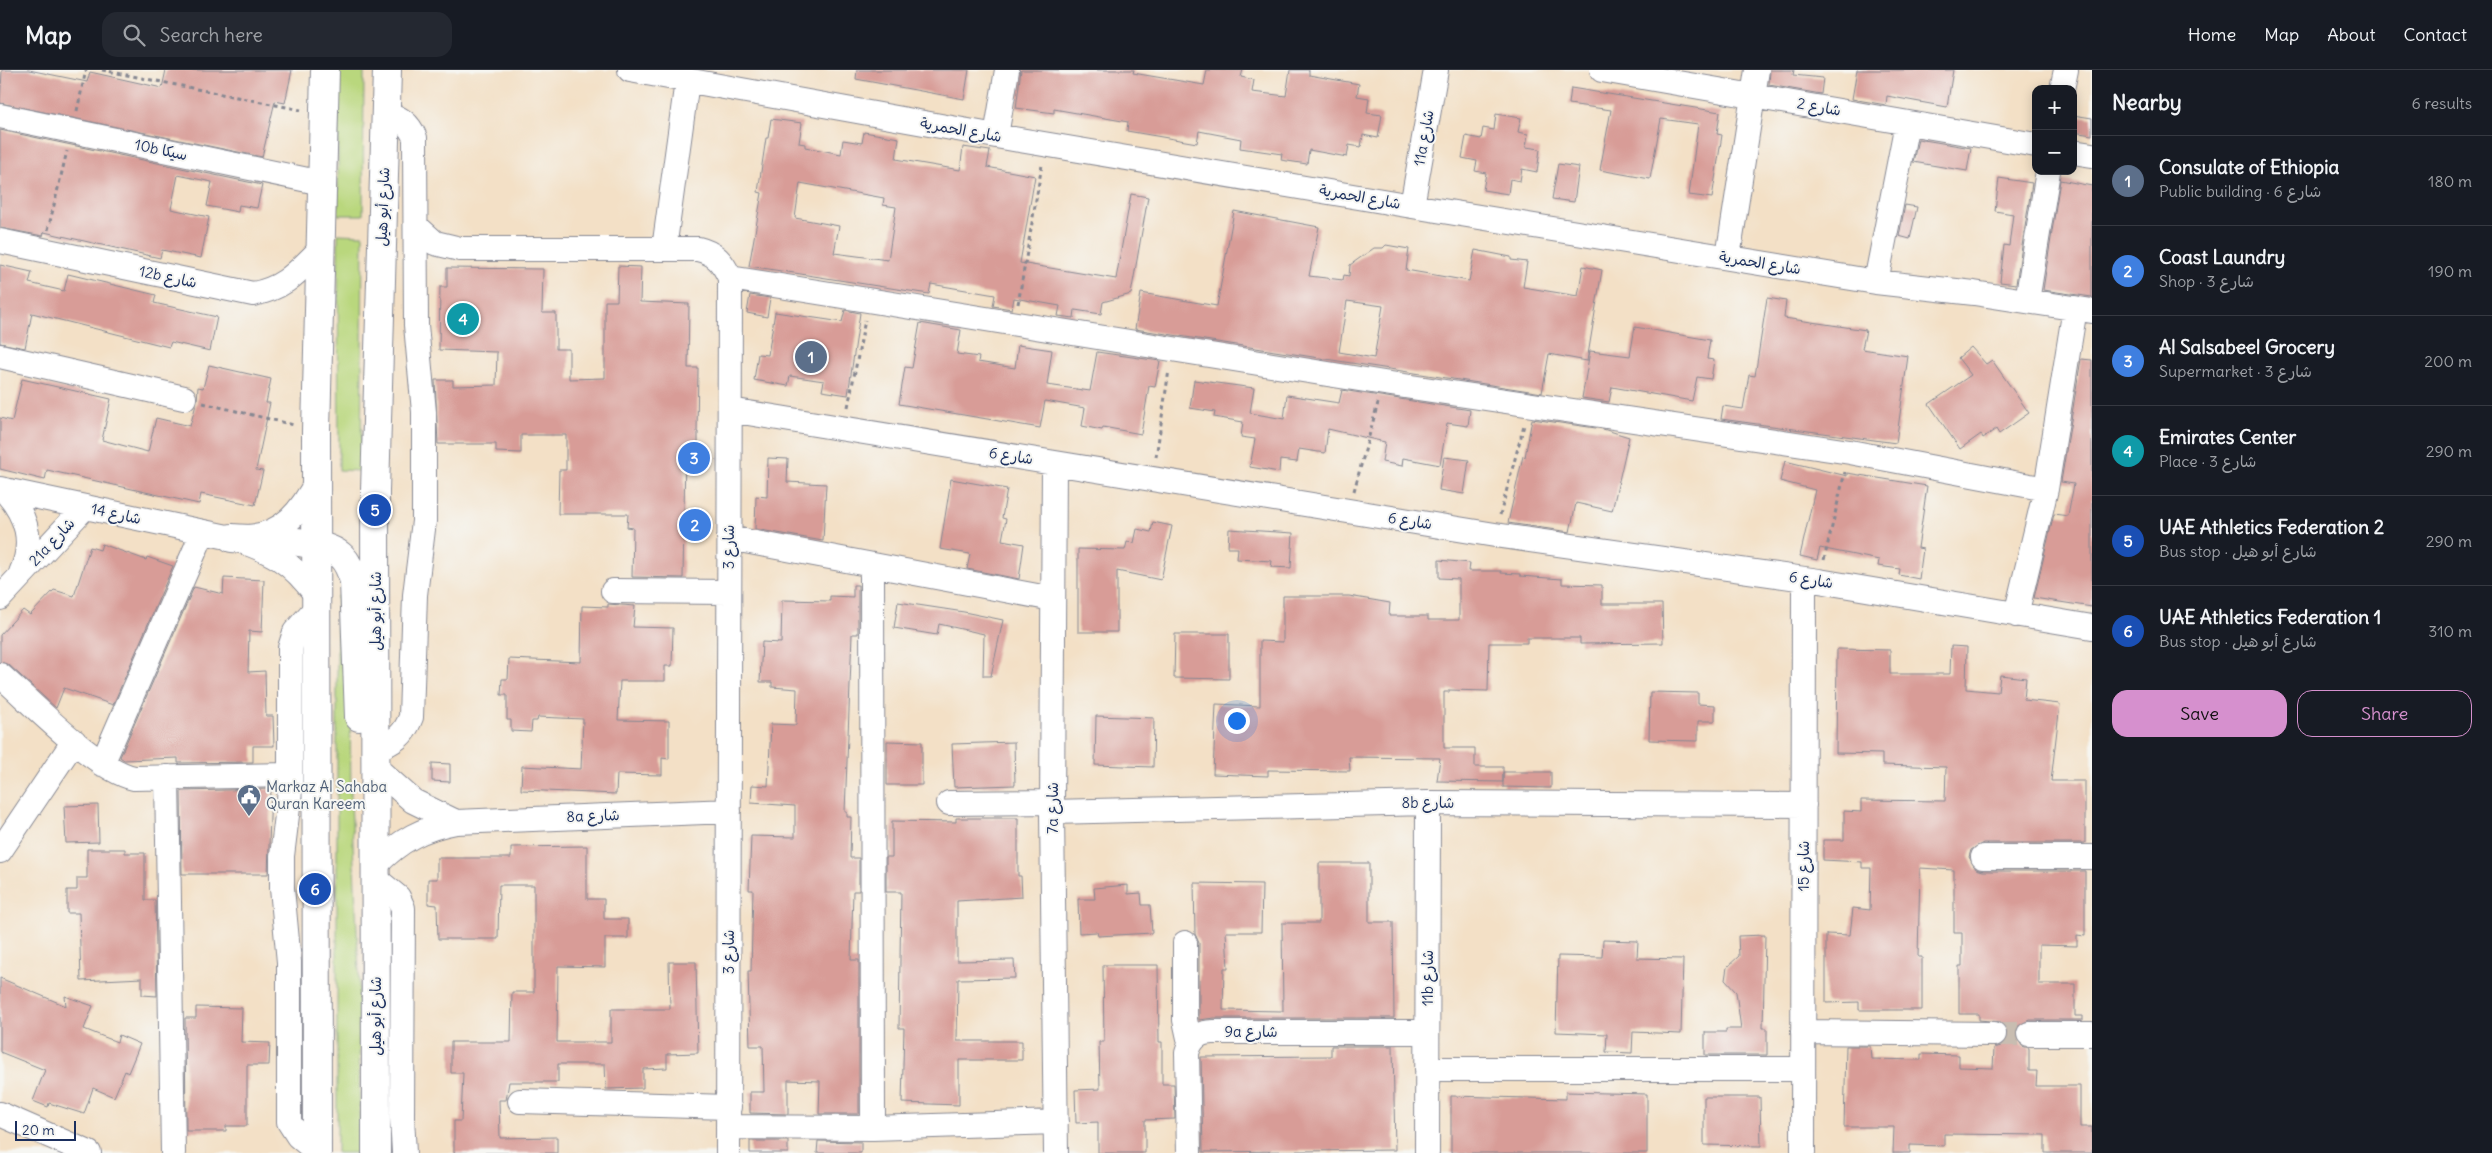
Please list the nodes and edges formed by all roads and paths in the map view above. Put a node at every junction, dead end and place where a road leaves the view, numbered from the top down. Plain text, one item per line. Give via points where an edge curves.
1 (86, 70) edge
2 (102, 70) edge
3 (324, 70) edge
4 (630, 70) edge
5 (1007, 70) edge
6 (1436, 70) edge
7 (1602, 70) edge
8 (1757, 70) edge
9 (2066, 70) edge
10 (391, 75) edge
11 (687, 81) junction
12 (2063, 85) edge
13 (1753, 95) junction
14 (386, 113) junction
15 (324, 114) junction
16 (0, 116) edge
17 (1907, 123) junction
18 (72, 131) junction
19 (996, 136) junction
20 (1046, 144) junction
21 (2032, 144) edge
22 (2077, 153) edge
23 (2092, 155) edge
24 (2047, 175) edge
25 (322, 183) junction
26 (1412, 206) junction
27 (416, 226) junction
28 (0, 241) edge
29 (322, 248) junction
30 (664, 249) junction
31 (43, 250) junction
32 (1728, 257) junction
33 (730, 278) junction
34 (1876, 282) junction
35 (869, 300) junction
36 (2027, 301) junction
37 (2083, 309) edge
38 (1014, 324) junction
39 (1172, 349) junction
40 (0, 356) edge
41 (1384, 383) junction
42 (184, 398) joint
43 (1530, 406) junction
44 (730, 410) junction
45 (844, 429) junction
46 (316, 431) junction
47 (1850, 452) junction
48 (1054, 463) junction
49 (1153, 479) junction
50 (317, 481) junction
51 (2046, 489) junction
52 (3, 490) edge
53 (85, 507) junction
54 (1349, 511) junction
55 (203, 532) junction
56 (1494, 535) junction
57 (232, 538) junction
58 (729, 538) junction
59 (316, 545) junction
60 (872, 565) junction
61 (19, 578) junction
62 (1812, 580) junction
63 (613, 591) dead end
64 (729, 592) junction
65 (0, 598) edge
66 (1053, 599) junction
67 (316, 602) junction
68 (2016, 615) junction
69 (2092, 627) edge
70 (0, 676) edge
71 (74, 741) junction
72 (376, 759) junction
73 (102, 764) junction
74 (290, 774) junction
75 (167, 778) junction
76 (949, 803) dead end
77 (1428, 803) junction
78 (1804, 805) junction
79 (1052, 807) junction
80 (729, 811) junction
81 (456, 822) junction
82 (0, 850) edge
83 (1983, 857) dead end
84 (2092, 857) edge
85 (376, 872) junction
86 (1185, 943) dead end
87 (1428, 1032) junction
88 (1803, 1032) junction
89 (1994, 1034) tunnel mouth
90 (2028, 1034) tunnel mouth
91 (2092, 1034) edge
92 (1190, 1043) junction
93 (1427, 1069) junction
94 (1803, 1069) junction
95 (520, 1101) dead end
96 (0, 1114) edge
97 (728, 1117) junction
98 (1056, 1122) junction
99 (873, 1128) junction
100 (317, 1152) edge
101 (89, 1153) edge
102 (172, 1153) edge
103 (376, 1153) edge
104 (404, 1153) edge
105 (728, 1153) edge
106 (1056, 1153) edge
107 (1189, 1153) edge
108 (1427, 1153) edge
109 (1803, 1153) edge

1 - 18 path
2 - 15 path
3 - 15 main road
4 - 11 street, شارع الحمرية
5 - 19 street
6 - 26 street, 11a شارع
7 - 13 street, شارع 2
8 - 13 street
9 - 12 street
10 - 14 main road, شارع أبو هيل
11 - 19 street, شارع الحمرية
11 - 30 street
13 - 17 street, شارع 2
13 - 32 street
14 - 27 street via 401,118 415,138
14 - 72 main road, شارع أبو هيل via 376,491
15 - 25 main road
16 - 18 street, 10b سيكا
17 - 21 street, شارع 2
17 - 34 street
18 - 25 street, 10b سيكا
18 - 31 path
19 - 20 street, شارع الحمرية
20 - 26 street, شارع الحمرية
20 - 38 path
22 - 23 street
24 - 36 street
25 - 29 main road
26 - 32 street, شارع الحمرية
27 - 30 street via 435,243 460,249
27 - 72 street via 416,325 424,412 424,521 415,595 412,705 411,716 402,735
28 - 31 street, 12b شارع
29 - 31 street, 12b شارع via 287,282 271,291 253,294
29 - 46 main road
30 - 33 street via 706,251 720,260
32 - 34 street, شارع الحمرية
33 - 35 street
33 - 44 street, شارع 3
34 - 36 street, شارع الحمرية
35 - 38 street
35 - 45 path
36 - 37 street, شارع الحمرية
37 - 51 street
38 - 39 street
39 - 41 street
39 - 49 path
40 - 42 street
41 - 43 street
41 - 54 path
42 - 46 path
43 - 47 street
43 - 56 path
44 - 45 street, شارع 6
44 - 58 street, شارع 3
45 - 48 street, شارع 6
46 - 50 main road
47 - 51 street
47 - 62 path
48 - 49 street, شارع 6
48 - 66 street, 7a شارع
49 - 54 street, شارع 6
50 - 57 street, شارع 14 via 304,506 284,524 260,536
50 - 59 main road
51 - 68 street
52 - 53 street, شارع 14
52 - 61 street, 21a شارع via 18,505 26,522 27,560
53 - 55 street, شارع 14
53 - 61 street, 21a شارع
54 - 56 street, شارع 6
55 - 57 street, شارع 14
55 - 73 street
56 - 62 street, شارع 6
57 - 59 main road
57 - 67 street, شارع 14 via 261,547 283,559 301,575
58 - 60 street
58 - 64 street, شارع 3
59 - 67 main road
59 - 72 main road via 330,548 342,556 354,581 359,716
60 - 66 street
60 - 99 street
61 - 65 street, 21a شارع
62 - 68 street, شارع 6
62 - 78 street, شارع 15
63 - 64 street
64 - 80 street, شارع 3
66 - 79 street, 7a شارع
67 - 74 street via 295,632 290,648
67 - 100 main road
68 - 69 street, شارع 6
70 - 71 street
71 - 73 street
71 - 82 street
72 - 81 street, 8a شارع via 413,801
72 - 85 main road, شارع أبو هيل
73 - 75 street via 122,776
74 - 75 street
74 - 100 street via 282,872 289,962 288,1114 293,1130
75 - 102 street
76 - 79 street, 8b شارع
77 - 78 street, 8b شارع
77 - 79 street, 8b شارع
77 - 87 street, 11b شارع
78 - 88 street, شارع 15
79 - 98 street, 7a شارع
80 - 81 street, 8a شارع
80 - 97 street, شارع 3
81 - 85 street, 8a شارع via 420,831 404,840
83 - 84 street
85 - 103 main road, شارع أبو هيل
85 - 104 street via 398,897 403,908
86 - 92 street via 1185,1020
87 - 92 street, 9a شارع via 1204,1032
87 - 93 street, 11b شارع
88 - 89 street
88 - 94 street, شارع 15
90 - 91 street
92 - 107 street via 1187,1053
93 - 94 street
93 - 108 street, 11b شارع
94 - 109 street, شارع 15
95 - 97 street
96 - 101 street
97 - 99 street
97 - 105 street, شارع 3
98 - 99 street
98 - 106 street, 7a شارع

